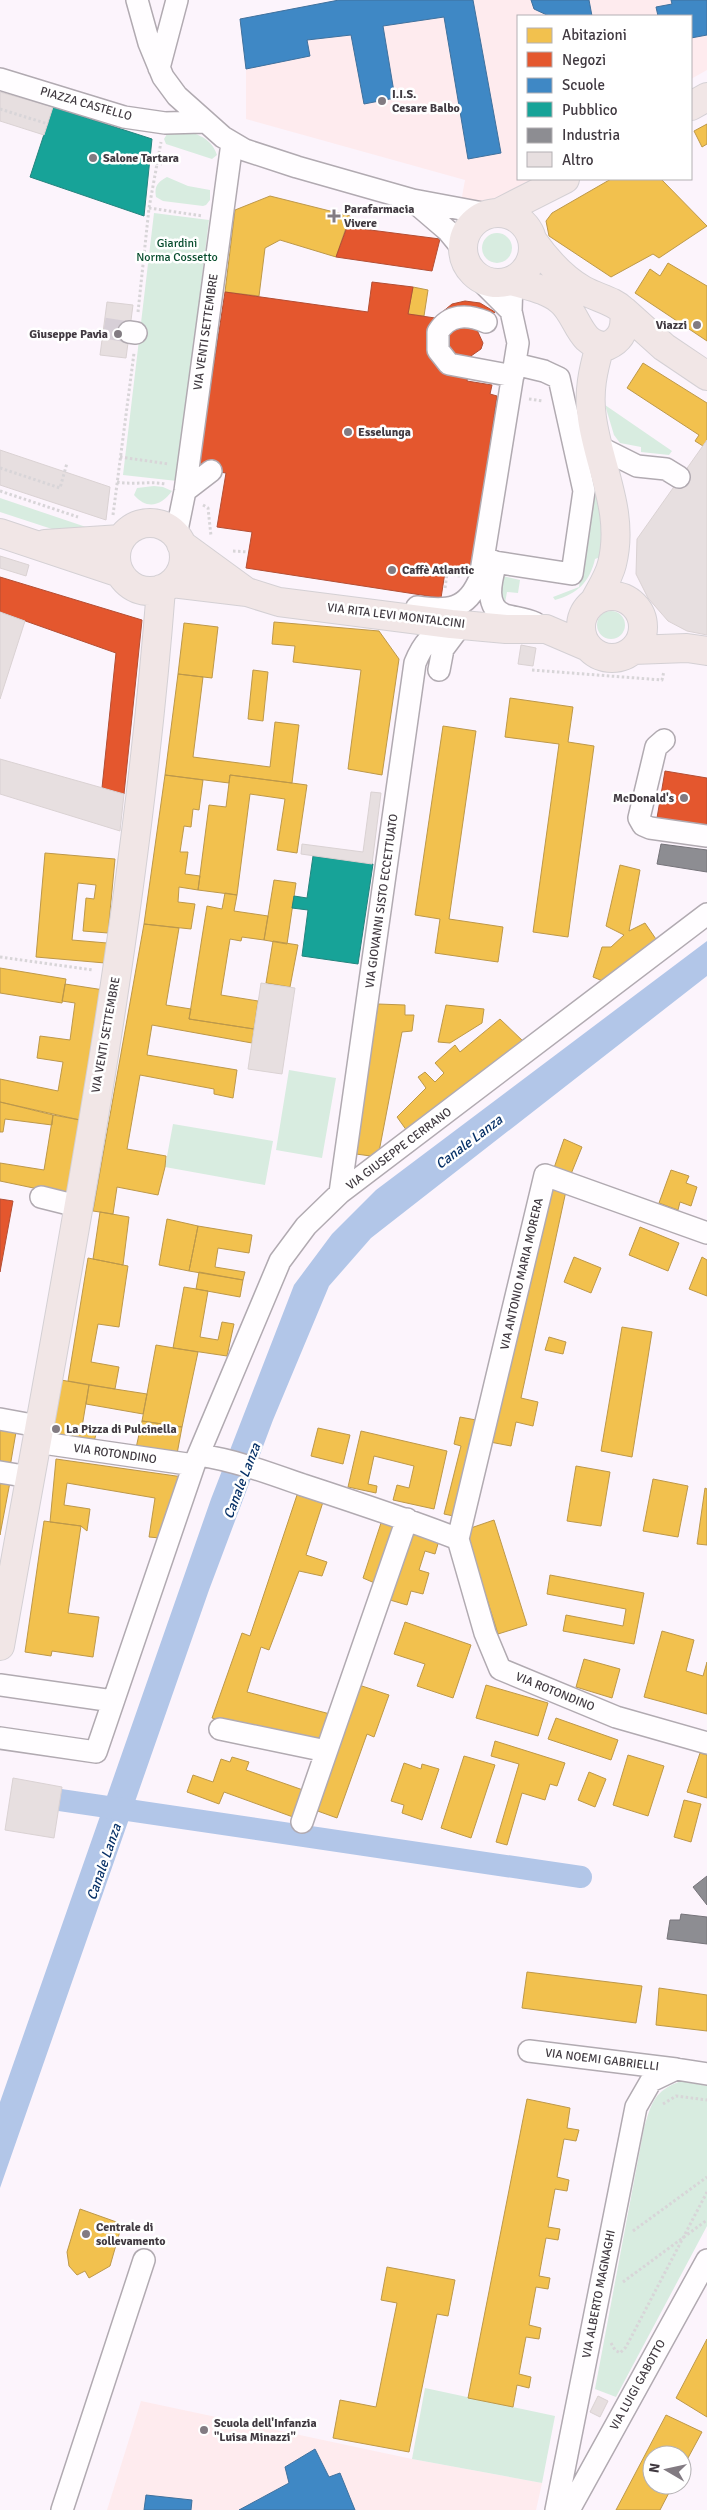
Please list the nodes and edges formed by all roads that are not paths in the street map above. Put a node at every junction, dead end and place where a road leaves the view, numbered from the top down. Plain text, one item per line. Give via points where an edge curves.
1 (138, 0) edge
2 (179, 0) edge
3 (159, 68) junction
4 (0, 79) edge
5 (707, 97) edge
6 (692, 105) edge
7 (203, 122) junction
8 (239, 146) junction
9 (555, 184) edge
10 (413, 200) junction
11 (494, 213) junction
12 (531, 236) junction
13 (462, 248) junction
14 (478, 278) junction
15 (512, 281) junction
16 (512, 311) junction
17 (624, 311) junction
18 (486, 322) dead end
19 (610, 342) junction
20 (664, 347) junction
21 (514, 370) junction
22 (707, 376) edge
23 (599, 447) junction
24 (637, 466) junction
25 (211, 471) dead end
26 (680, 477) dead end
27 (185, 491) junction
28 (612, 493) junction
29 (0, 533) edge
30 (121, 539) junction
31 (178, 540) junction
32 (33, 545) junction
33 (490, 560) junction
34 (612, 565) junction
35 (120, 573) junction
36 (166, 586) junction
37 (247, 592) junction
38 (591, 606) junction
39 (332, 607) junction
40 (635, 609) junction
41 (456, 624) junction
42 (546, 629) junction
43 (588, 647) junction
44 (633, 650) junction
45 (697, 650) edge
46 (439, 670) dead end
47 (664, 740) dead end
48 (707, 836) edge
49 (707, 914) edge
50 (340, 1193) junction
51 (41, 1198) dead end
52 (77, 1206) junction
53 (707, 1233) edge
54 (0, 1419) edge
55 (37, 1434) junction
56 (203, 1459) junction
57 (0, 1472) edge
58 (30, 1478) junction
59 (407, 1519) junction
60 (458, 1539) junction
61 (0, 1646) edge
62 (0, 1685) edge
63 (114, 1701) junction
64 (220, 1729) dead end
65 (0, 1738) edge
66 (707, 1743) edge
67 (326, 1751) junction
68 (302, 1822) dead end
69 (529, 2050) dead end
70 (676, 2069) junction
71 (707, 2074) edge
72 (651, 2081) joint
73 (144, 2260) dead end
74 (707, 2260) edge
75 (62, 2510) edge
76 (556, 2510) edge
77 (569, 2510) edge

1 - 3 street
2 - 3 street
3 - 7 street via 178,96
4 - 7 street, PIAZZA CASTELLO via 124,117 165,123
5 - 6 main road
7 - 8 street
8 - 10 street via 296,167
8 - 27 street, VIA VENTI SETTEMBRE via 222,218
9 - 11 main road
9 - 12 main road
10 - 11 street
10 - 13 street
11 - 12 main road via 511,215 521,221
11 - 13 main road via 470,226
12 - 15 main road via 533,254 530,265
12 - 17 main road via 546,258 570,281 619,305
13 - 14 main road via 464,260
14 - 15 main road via 500,284
14 - 16 street
15 - 16 street
15 - 19 main road via 559,299 582,334 593,344
16 - 21 street via 518,334
17 - 19 main road via 625,321
17 - 20 main road
18 - 21 street via 467,316 450,319 438,332 438,350 449,364
19 - 20 main road
19 - 23 main road via 590,388 592,418
20 - 22 main road
21 - 33 street
21 - 33 street via 544,371 559,378 584,491 572,574
23 - 24 street
23 - 28 main road
24 - 26 street via 666,469
24 - 28 street
25 - 27 street
27 - 31 street, VIA VENTI SETTEMBRE
28 - 34 main road via 616,520
29 - 32 main road
30 - 31 main road via 133,527 151,523 169,529
30 - 32 main road
30 - 35 main road via 117,556
31 - 36 main road via 184,554 183,565
31 - 37 main road, VIA RITA LEVI MONTALCINI
32 - 35 main road
33 - 39 street via 476,589 458,606 444,610 378,602
33 - 42 street via 490,594 494,605 503,614 522,617
34 - 38 main road
34 - 40 main road
35 - 36 main road via 133,587 152,591
36 - 37 main road, VIA RITA LEVI MONTALCINI
36 - 52 main road, VIA VENTI SETTEMBRE via 125,924
37 - 39 main road, VIA RITA LEVI MONTALCINI via 279,602
38 - 40 main road via 612,596
38 - 42 main road, VIA RITA LEVI MONTALCINI
38 - 43 main road via 582,628
39 - 41 main road, VIA RITA LEVI MONTALCINI
40 - 44 main road via 643,633
40 - 45 main road
41 - 42 main road, VIA RITA LEVI MONTALCINI
41 - 46 street via 443,649
41 - 50 street, VIA GIOVANNI SISTO ECCETTUATO via 433,634 422,646 415,663
42 - 43 main road, VIA RITA LEVI MONTALCINI
43 - 44 main road via 596,653 615,658
44 - 45 main road
47 - 48 street via 656,747 639,818 650,828
49 - 50 street, VIA GIUSEPPE CERRANO
50 - 56 street, VIA GIUSEPPE CERRANO via 306,1226 280,1260
51 - 52 street
52 - 55 main road, VIA VENTI SETTEMBRE
53 - 60 street, VIA ANTONIO MARIA MORERA via 545,1175
54 - 55 street, VIA ROTONDINO
55 - 56 street, VIA ROTONDINO
55 - 58 main road, VIA VENTI SETTEMBRE
56 - 59 street, VIA ROTONDINO via 293,1481
56 - 63 street, VIA GIUSEPPE CERRANO
57 - 58 street
58 - 61 main road, VIA VENTI SETTEMBRE
59 - 60 street, VIA ROTONDINO
59 - 67 street
60 - 66 street, VIA ROTONDINO via 485,1633 500,1669 616,1717
62 - 63 street
63 - 65 street, VIA GIUSEPPE CERRANO via 96,1752
64 - 67 street
67 - 68 street
69 - 70 street, VIA NOEMI GABRIELLI
70 - 71 street, VIA NOEMI GABRIELLI
70 - 72 street, VIA NOEMI GABRIELLI
72 - 76 street, VIA ALBERTO MAGNAGHI via 636,2107
73 - 75 street
74 - 77 street, VIA LUIGI GABOTTO

